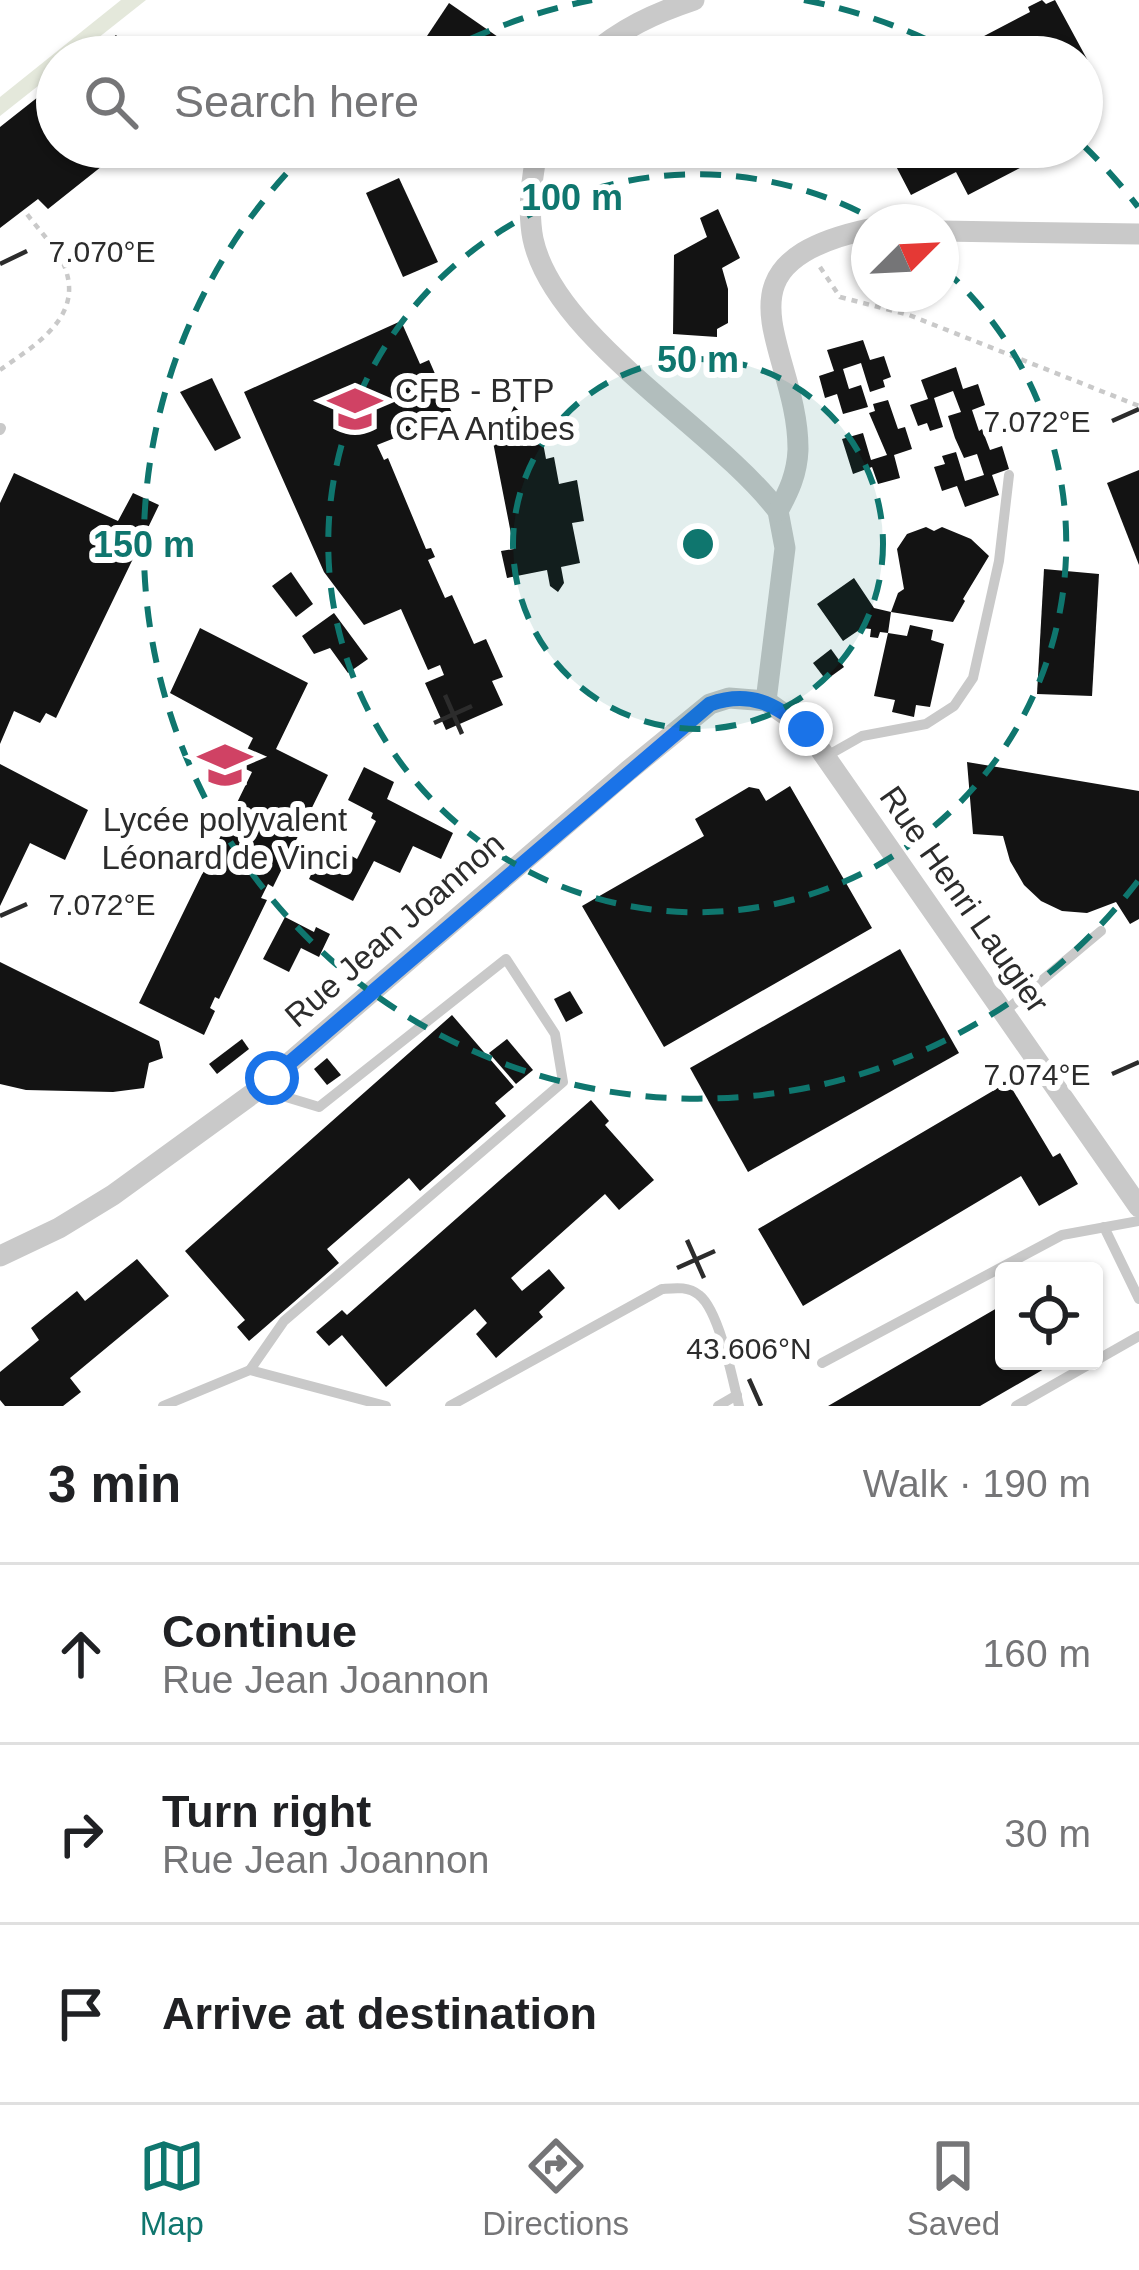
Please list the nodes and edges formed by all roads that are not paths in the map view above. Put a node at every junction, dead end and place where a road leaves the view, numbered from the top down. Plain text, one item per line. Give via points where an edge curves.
1 (694, 0) edge
2 (615, 36) edge
3 (534, 168) edge
4 (959, 232) edge
5 (1139, 234) edge
6 (851, 235) edge
7 (1009, 475) dead end
8 (778, 511) junction
9 (766, 701) junction
10 (826, 757) junction
11 (1101, 931) dead end
12 (1004, 1012) junction
13 (272, 1078) junction
14 (1139, 1207) edge
15 (1139, 1221) edge
16 (1103, 1227) junction
17 (0, 1256) edge
18 (1139, 1299) edge
19 (1139, 1336) edge
20 (822, 1364) dead end
21 (250, 1370) junction
22 (738, 1401) edge
23 (163, 1406) edge
24 (386, 1406) edge
25 (450, 1406) edge
26 (718, 1406) edge
27 (1016, 1406) edge

1 - 2 street
3 - 8 street via 533,239 554,289
4 - 5 street
6 - 8 street via 813,248 782,273 769,303 798,452
7 - 10 lane via 973,678 954,706 926,724 862,736
8 - 9 street via 785,548
9 - 10 street, Rue Henri Laugier via 806,729
9 - 13 street, Rue Jean Joannon via 710,704
10 - 12 street, Rue Henri Laugier
11 - 12 lane
12 - 14 street, Rue Henri Laugier
13 - 17 street, Rue Jean Joannon via 113,1195
13 - 21 lane via 286,1097 319,1107 506,959 555,1034 563,1082 284,1321
15 - 16 lane
16 - 18 lane
16 - 20 lane via 1062,1235
19 - 27 lane
21 - 23 lane
21 - 24 lane
22 - 25 lane via 710,1306 680,1288 662,1289
22 - 26 lane

